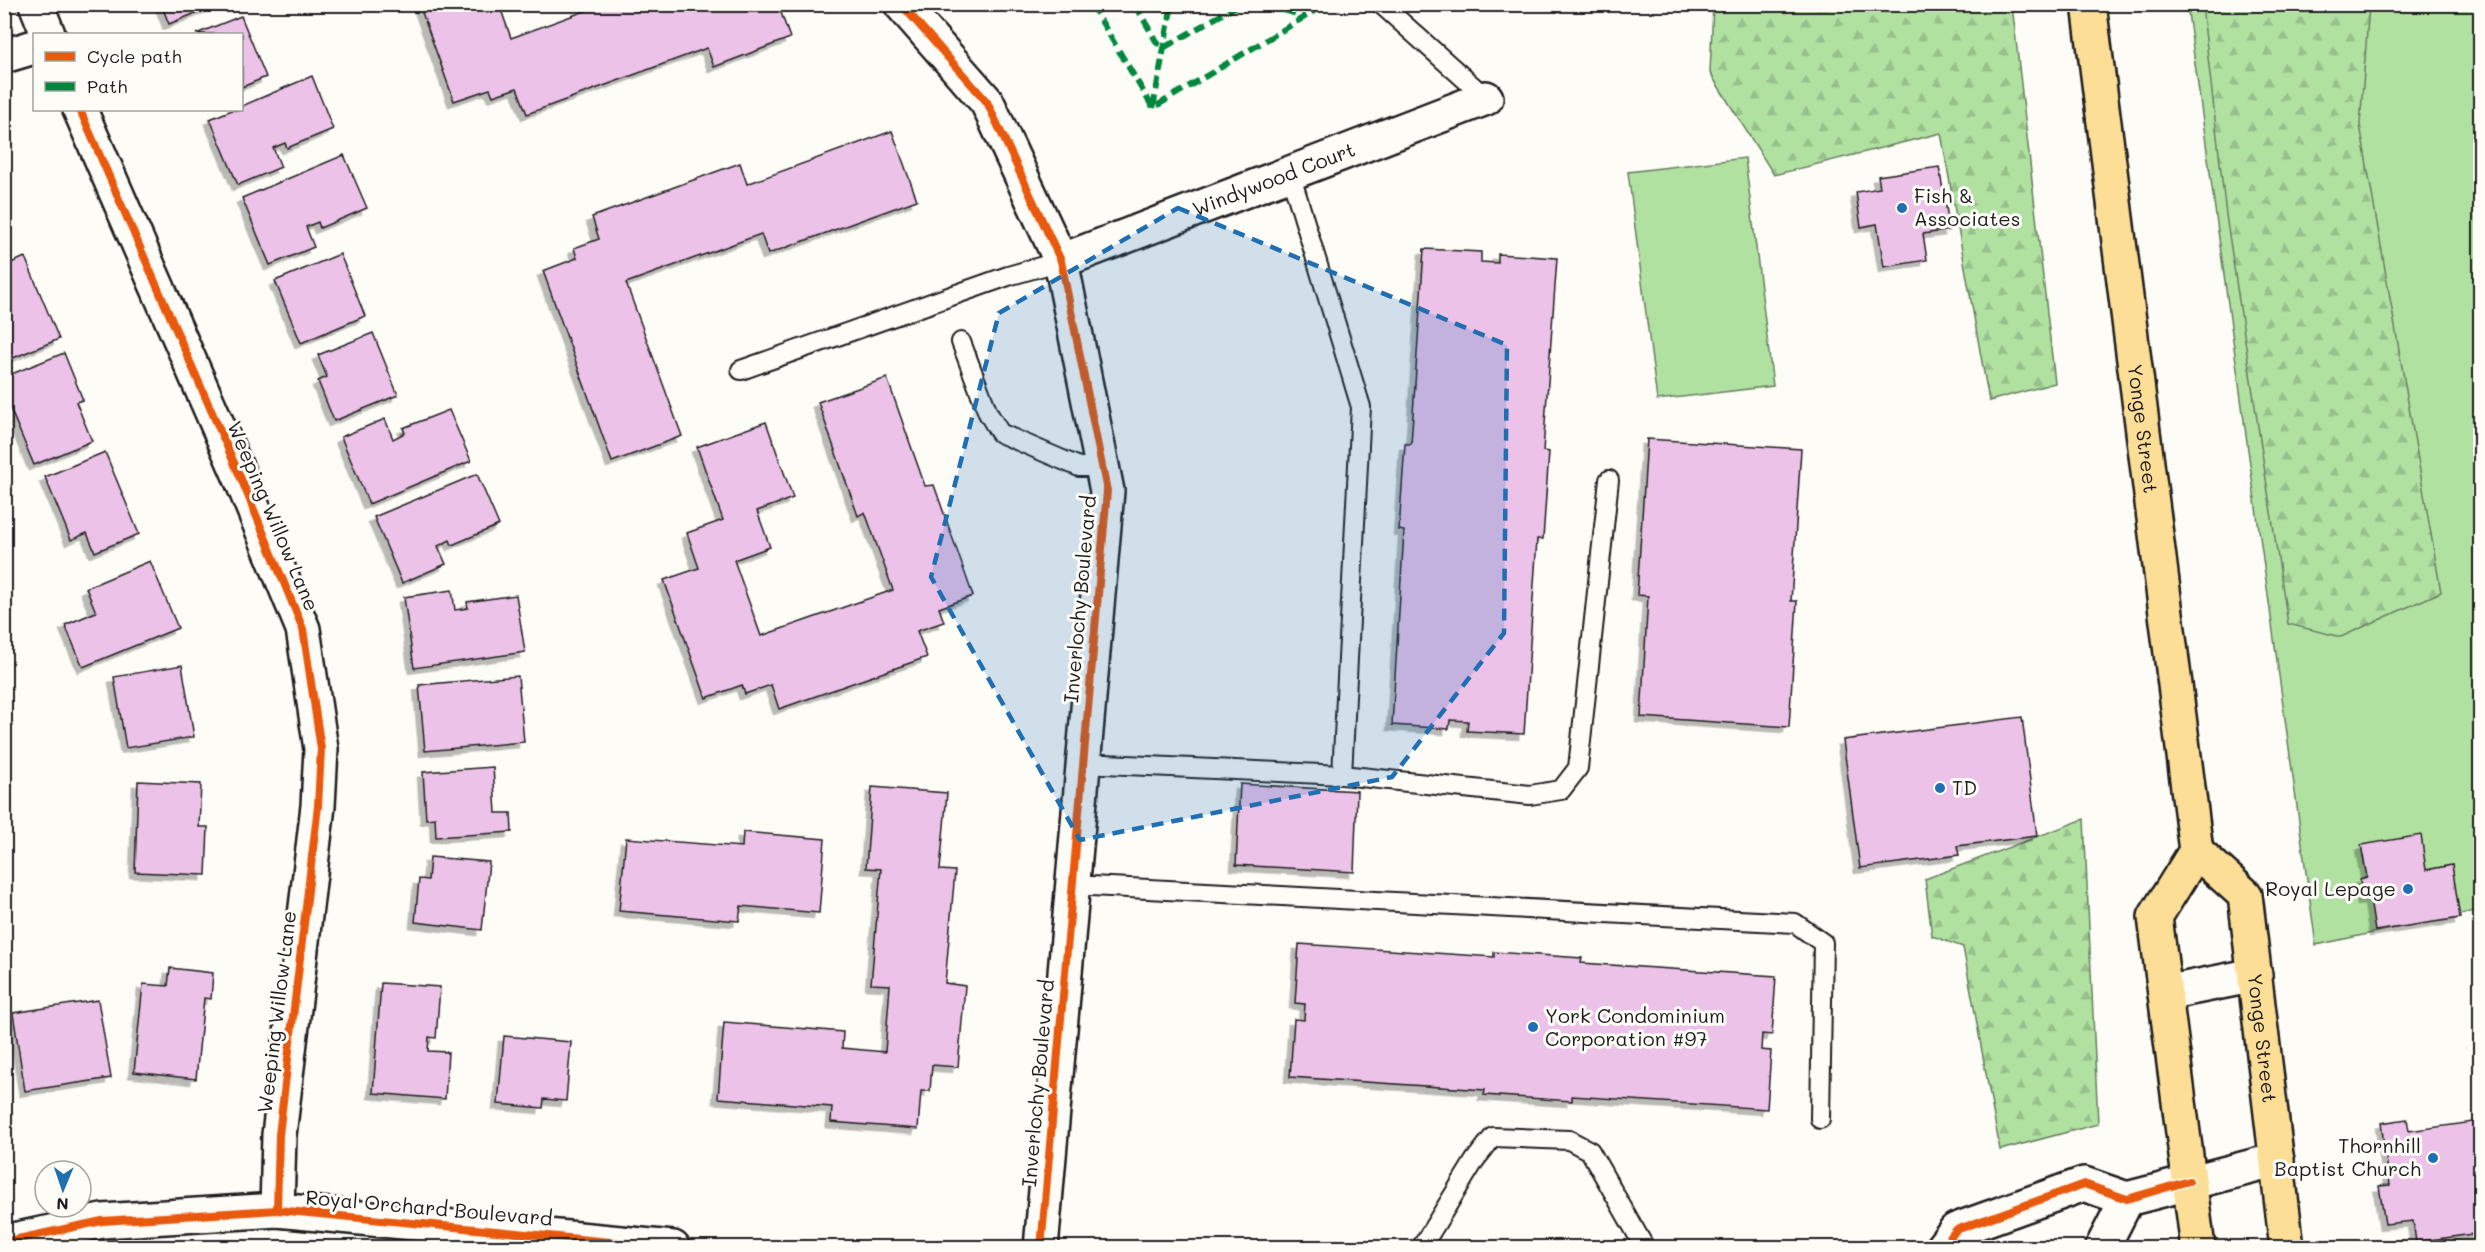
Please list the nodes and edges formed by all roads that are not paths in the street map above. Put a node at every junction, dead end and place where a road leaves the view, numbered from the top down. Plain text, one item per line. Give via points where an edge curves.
1 (36, 4) edge
2 (901, 4) edge
3 (1381, 4) edge
4 (2089, 4) edge
5 (48, 33) edge
6 (33, 47) edge
7 (4, 56) edge
8 (1486, 98) joint
9 (80, 111) edge
10 (1290, 173) junction
11 (1061, 261) junction
12 (961, 342) dead end
13 (741, 370) dead end
14 (1102, 467) junction
15 (1609, 480) dead end
16 (1083, 764) junction
17 (1342, 775) junction
18 (2196, 850) junction
19 (1072, 885) junction
20 (2255, 975) junction
21 (2165, 993) junction
22 (1820, 1119) dead end
23 (2277, 1160) junction
24 (2189, 1181) junction
25 (2127, 1199) junction
26 (277, 1210) junction
27 (4, 1242) edge
28 (673, 1248) edge
29 (1041, 1248) edge
30 (1421, 1248) edge
31 (1645, 1248) edge
32 (1942, 1248) edge
33 (2102, 1248) edge
34 (2198, 1248) edge
35 (2287, 1248) edge

1 - 5 street
2 - 11 street, Inverlochy Boulevard via 987,102
3 - 8 lane
4 - 18 main road, Yonge Street
6 - 7 street
8 - 10 street, Windywood Court
9 - 26 street, Weeping Willow Lane via 303,629 321,749 318,806 277,1150
10 - 11 street, Windywood Court
10 - 17 lane via 1361,407
11 - 13 lane
11 - 14 street, Inverlochy Boulevard
12 - 14 lane via 1000,433 1079,467
14 - 16 street, Inverlochy Boulevard via 1107,491
15 - 17 lane via 1578,768 1561,790 1530,795
16 - 17 lane
16 - 19 street, Inverlochy Boulevard
18 - 20 main road, Yonge Street via 2245,895
18 - 21 main road via 2155,918
19 - 22 lane via 1795,923 1823,943
19 - 29 street, Inverlochy Boulevard
20 - 21 street
20 - 23 main road, Yonge Street
21 - 24 main road
23 - 24 street
23 - 35 main road, Yonge Street
24 - 25 street
24 - 34 main road
25 - 32 street via 2084,1184 1956,1230
25 - 33 street
26 - 27 street, Royal Orchard Boulevard via 102,1221
26 - 28 street, Royal Orchard Boulevard
30 - 31 lane via 1493,1137 1569,1140 1590,1151

